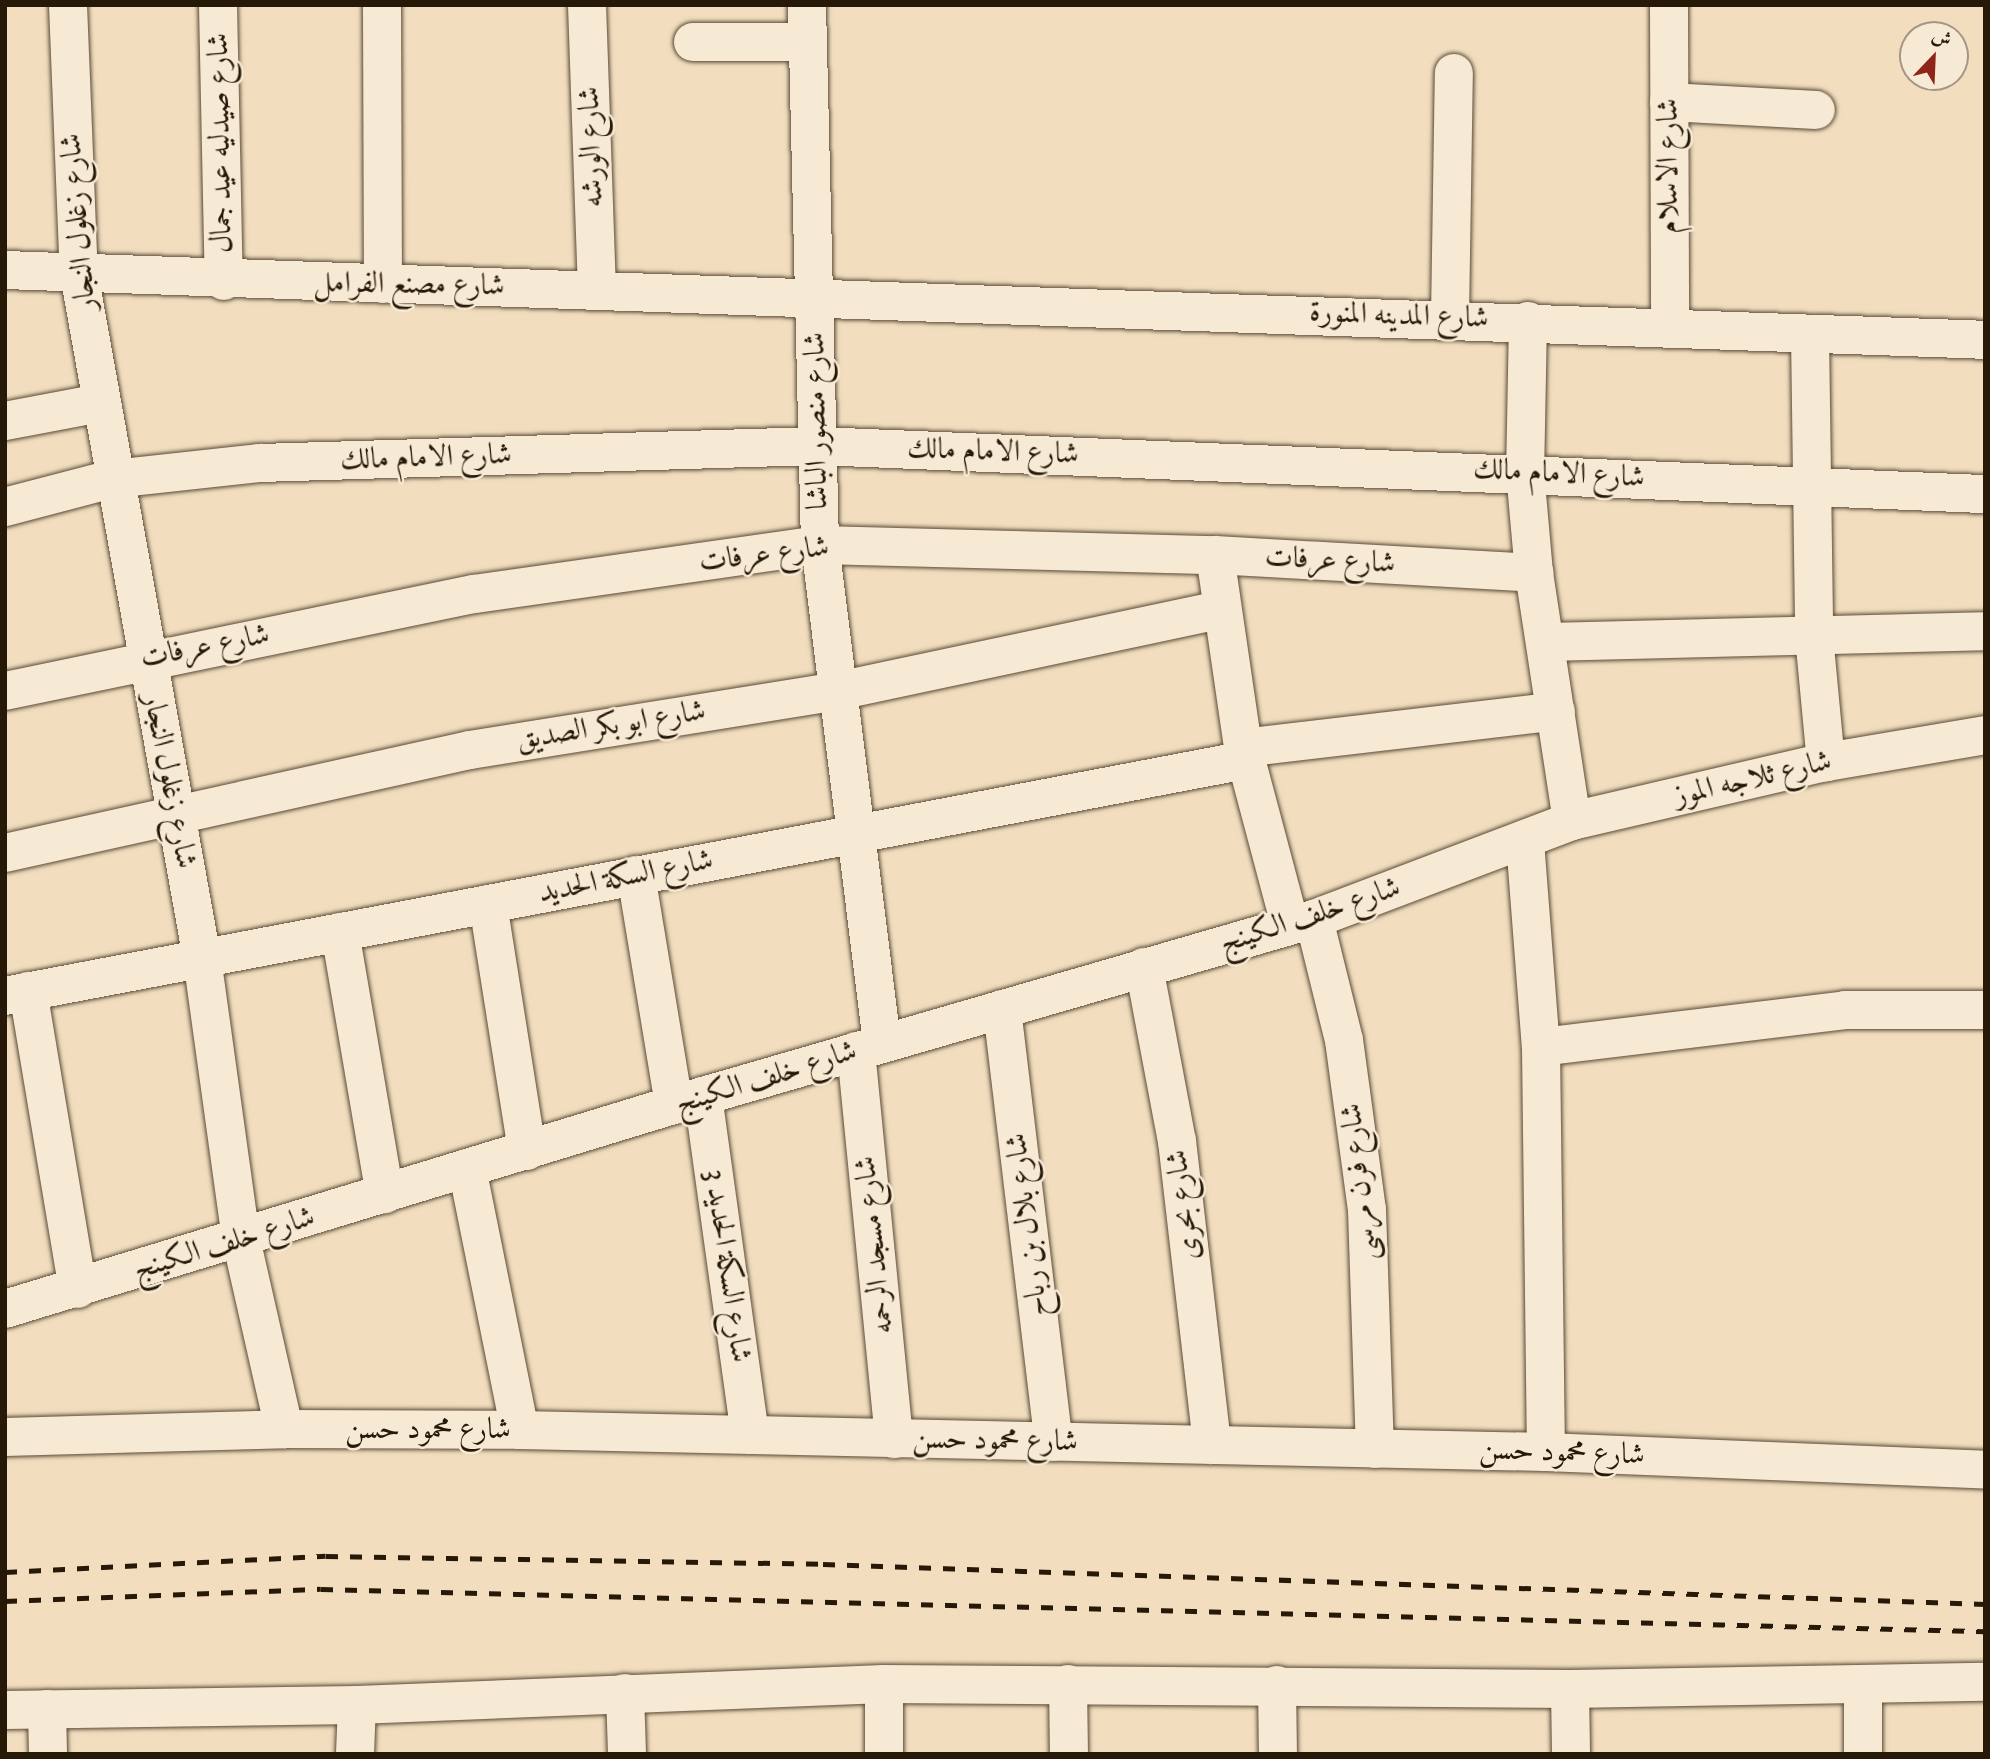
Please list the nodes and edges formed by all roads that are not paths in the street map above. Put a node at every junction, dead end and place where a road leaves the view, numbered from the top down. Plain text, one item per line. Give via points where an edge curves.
1 (68, 5) edge
2 (218, 5) edge
3 (382, 5) edge
4 (587, 5) edge
5 (1669, 5) edge
6 (807, 24) edge
7 (693, 42) dead end
8 (1454, 73) dead end
9 (1669, 102) junction
10 (1816, 110) dead end
11 (5, 270) edge
12 (79, 274) junction
13 (224, 281) junction
14 (383, 284) junction
15 (597, 288) junction
16 (814, 296) junction
17 (1450, 318) junction
18 (1528, 321) junction
19 (1670, 328) junction
20 (1810, 334) junction
21 (1985, 340) edge
22 (100, 404) junction
23 (5, 421) edge
24 (818, 446) junction
25 (1525, 472) junction
26 (112, 479) junction
27 (1809, 486) junction
28 (1985, 494) edge
29 (5, 508) edge
30 (820, 545) junction
31 (1215, 555) junction
32 (1534, 573) junction
33 (1219, 610) junction
34 (1985, 631) edge
35 (1814, 636) junction
36 (1546, 642) junction
37 (146, 659) junction
38 (5, 691) edge
39 (838, 691) junction
40 (1556, 711) junction
41 (1985, 735) edge
42 (1245, 754) junction
43 (1826, 762) junction
44 (174, 812) junction
45 (1572, 821) junction
46 (855, 834) junction
47 (1525, 841) junction
48 (5, 853) edge
49 (636, 875) junction
50 (488, 904) junction
51 (1302, 922) junction
52 (340, 932) junction
53 (202, 958) junction
54 (1144, 967) junction
55 (17, 993) edge
56 (1002, 1009) junction
57 (1985, 1010) edge
58 (869, 1047) junction
59 (1541, 1047) junction
60 (689, 1100) junction
61 (527, 1151) junction
62 (467, 1168) junction
63 (385, 1194) junction
64 (241, 1239) junction
65 (78, 1289) junction
66 (5, 1309) edge
67 (284, 1429) junction
68 (520, 1430) junction
69 (750, 1435) junction
70 (5, 1437) edge
71 (894, 1439) junction
72 (1054, 1442) junction
73 (1212, 1445) junction
74 (1375, 1449) junction
75 (1546, 1452) junction
76 (1985, 1469) edge
77 (1985, 1682) edge
78 (884, 1684) junction
79 (1068, 1684) junction
80 (1863, 1684) junction
81 (1277, 1685) junction
82 (1570, 1689) junction
83 (625, 1693) junction
84 (357, 1705) junction
85 (47, 1709) junction
86 (5, 1710) edge
87 (48, 1754) edge
88 (355, 1754) edge
89 (626, 1754) edge
90 (884, 1754) edge
91 (1069, 1754) edge
92 (1278, 1754) edge
93 (1571, 1754) edge
94 (1863, 1754) edge

1 - 12 street, شارع زغلول النجار
2 - 13 street, شارع صيدليه عيد جمال
3 - 14 street
4 - 15 street, شارع الورشه
5 - 9 street, شارع الاسلام
6 - 7 street
6 - 16 street, شارع منصور الباشا
8 - 17 street
9 - 10 street
9 - 19 street, شارع الاسلام
11 - 12 street, شارع مصنع الفرامل
12 - 13 street, شارع مصنع الفرامل
12 - 22 street, شارع زغلول النجار
13 - 14 street, شارع مصنع الفرامل
14 - 15 street, شارع مصنع الفرامل
15 - 16 street, شارع مصنع الفرامل
16 - 17 street, شارع المدينه المنورة
16 - 24 street, شارع منصور الباشا
17 - 18 street, شارع المدينه المنورة
18 - 19 street, شارع المدينه المنورة
18 - 25 street
19 - 20 street, شارع المدينه المنورة
20 - 21 street, شارع المدينه المنورة
20 - 27 street
22 - 23 street
22 - 26 street, شارع زغلول النجار
24 - 25 street, شارع الامام مالك
24 - 26 street, شارع الامام مالك via 260,463
24 - 30 street, شارع منصور الباشا
25 - 27 street, شارع الامام مالك
25 - 32 street
26 - 29 street, شارع الامام مالك
26 - 37 street, شارع زغلول النجار
27 - 28 street, شارع الامام مالك
27 - 35 street
30 - 31 street, شارع عرفات
30 - 37 street, شارع عرفات via 475,594
30 - 39 street, شارع منصور الباشا
31 - 32 street, شارع عرفات
31 - 33 street, شارع فرن مرسى
32 - 36 street
33 - 39 street, شارع ابو بكر الصديق
33 - 42 street, شارع فرن مرسى
34 - 35 street
35 - 36 street
35 - 43 street
36 - 40 street
37 - 38 street, شارع عرفات
37 - 44 street, شارع زغلول النجار
39 - 44 street, شارع ابو بكر الصديق via 550,734
39 - 46 street, شارع منصور الباشا
40 - 42 street, شارع السكة الحديد
40 - 45 street
41 - 43 street, شارع ثلاجه الموز
42 - 46 street, شارع السكة الحديد
42 - 51 street, شارع فرن مرسى
43 - 45 street, شارع ثلاجه الموز
44 - 48 street, شارع ابو بكر الصديق
44 - 53 street, شارع زغلول النجار
45 - 47 street, شارع ثلاجه الموز
46 - 49 street, شارع السكة الحديد
46 - 58 street, شارع منصور الباشا
47 - 51 street, شارع خلف الكينج
47 - 59 street
49 - 50 street, شارع السكة الحديد
49 - 60 street, شارع السكة الحديد 3
50 - 52 street, شارع السكة الحديد
50 - 61 street
51 - 54 street, شارع خلف الكينج
51 - 74 street, شارع فرن مرسى via 1343,1040 1367,1210
52 - 53 street, شارع السكة الحديد
52 - 63 street
53 - 55 street, شارع السكة الحديد
53 - 64 street, شارع زغلول النجار
54 - 56 street, شارع خلف الكينج
54 - 73 street, شارع بحرى via 1177,1141
55 - 65 street
56 - 58 street, شارع خلف الكينج
56 - 72 street, شارع بلال بن رباح
57 - 59 street via 1845,1010
58 - 60 street, شارع خلف الكينج
58 - 71 street, شارع مسجد الرحمه
59 - 75 street
60 - 61 street, شارع خلف الكينج
60 - 69 street, شارع السكة الحديد 3
61 - 62 street, شارع خلف الكينج
62 - 63 street, شارع خلف الكينج
62 - 68 street
63 - 64 street, شارع خلف الكينج
64 - 65 street, شارع خلف الكينج
64 - 67 street, شارع زغلول النجار
65 - 66 street, شارع خلف الكينج
67 - 68 street, شارع محمود حسن
67 - 70 street, شارع محمود حسن
68 - 69 street, شارع محمود حسن
69 - 71 street, شارع محمود حسن
71 - 72 street, شارع محمود حسن
72 - 73 street, شارع محمود حسن
73 - 74 street, شارع محمود حسن
74 - 75 street, شارع محمود حسن
75 - 76 street, شارع محمود حسن
77 - 80 street
78 - 79 street
78 - 83 street
78 - 90 street
79 - 81 street
79 - 91 street
80 - 82 street
80 - 94 street
81 - 82 street
81 - 92 street
82 - 93 street
83 - 84 street
83 - 89 street
84 - 85 street
84 - 88 street
85 - 86 street
85 - 87 street

